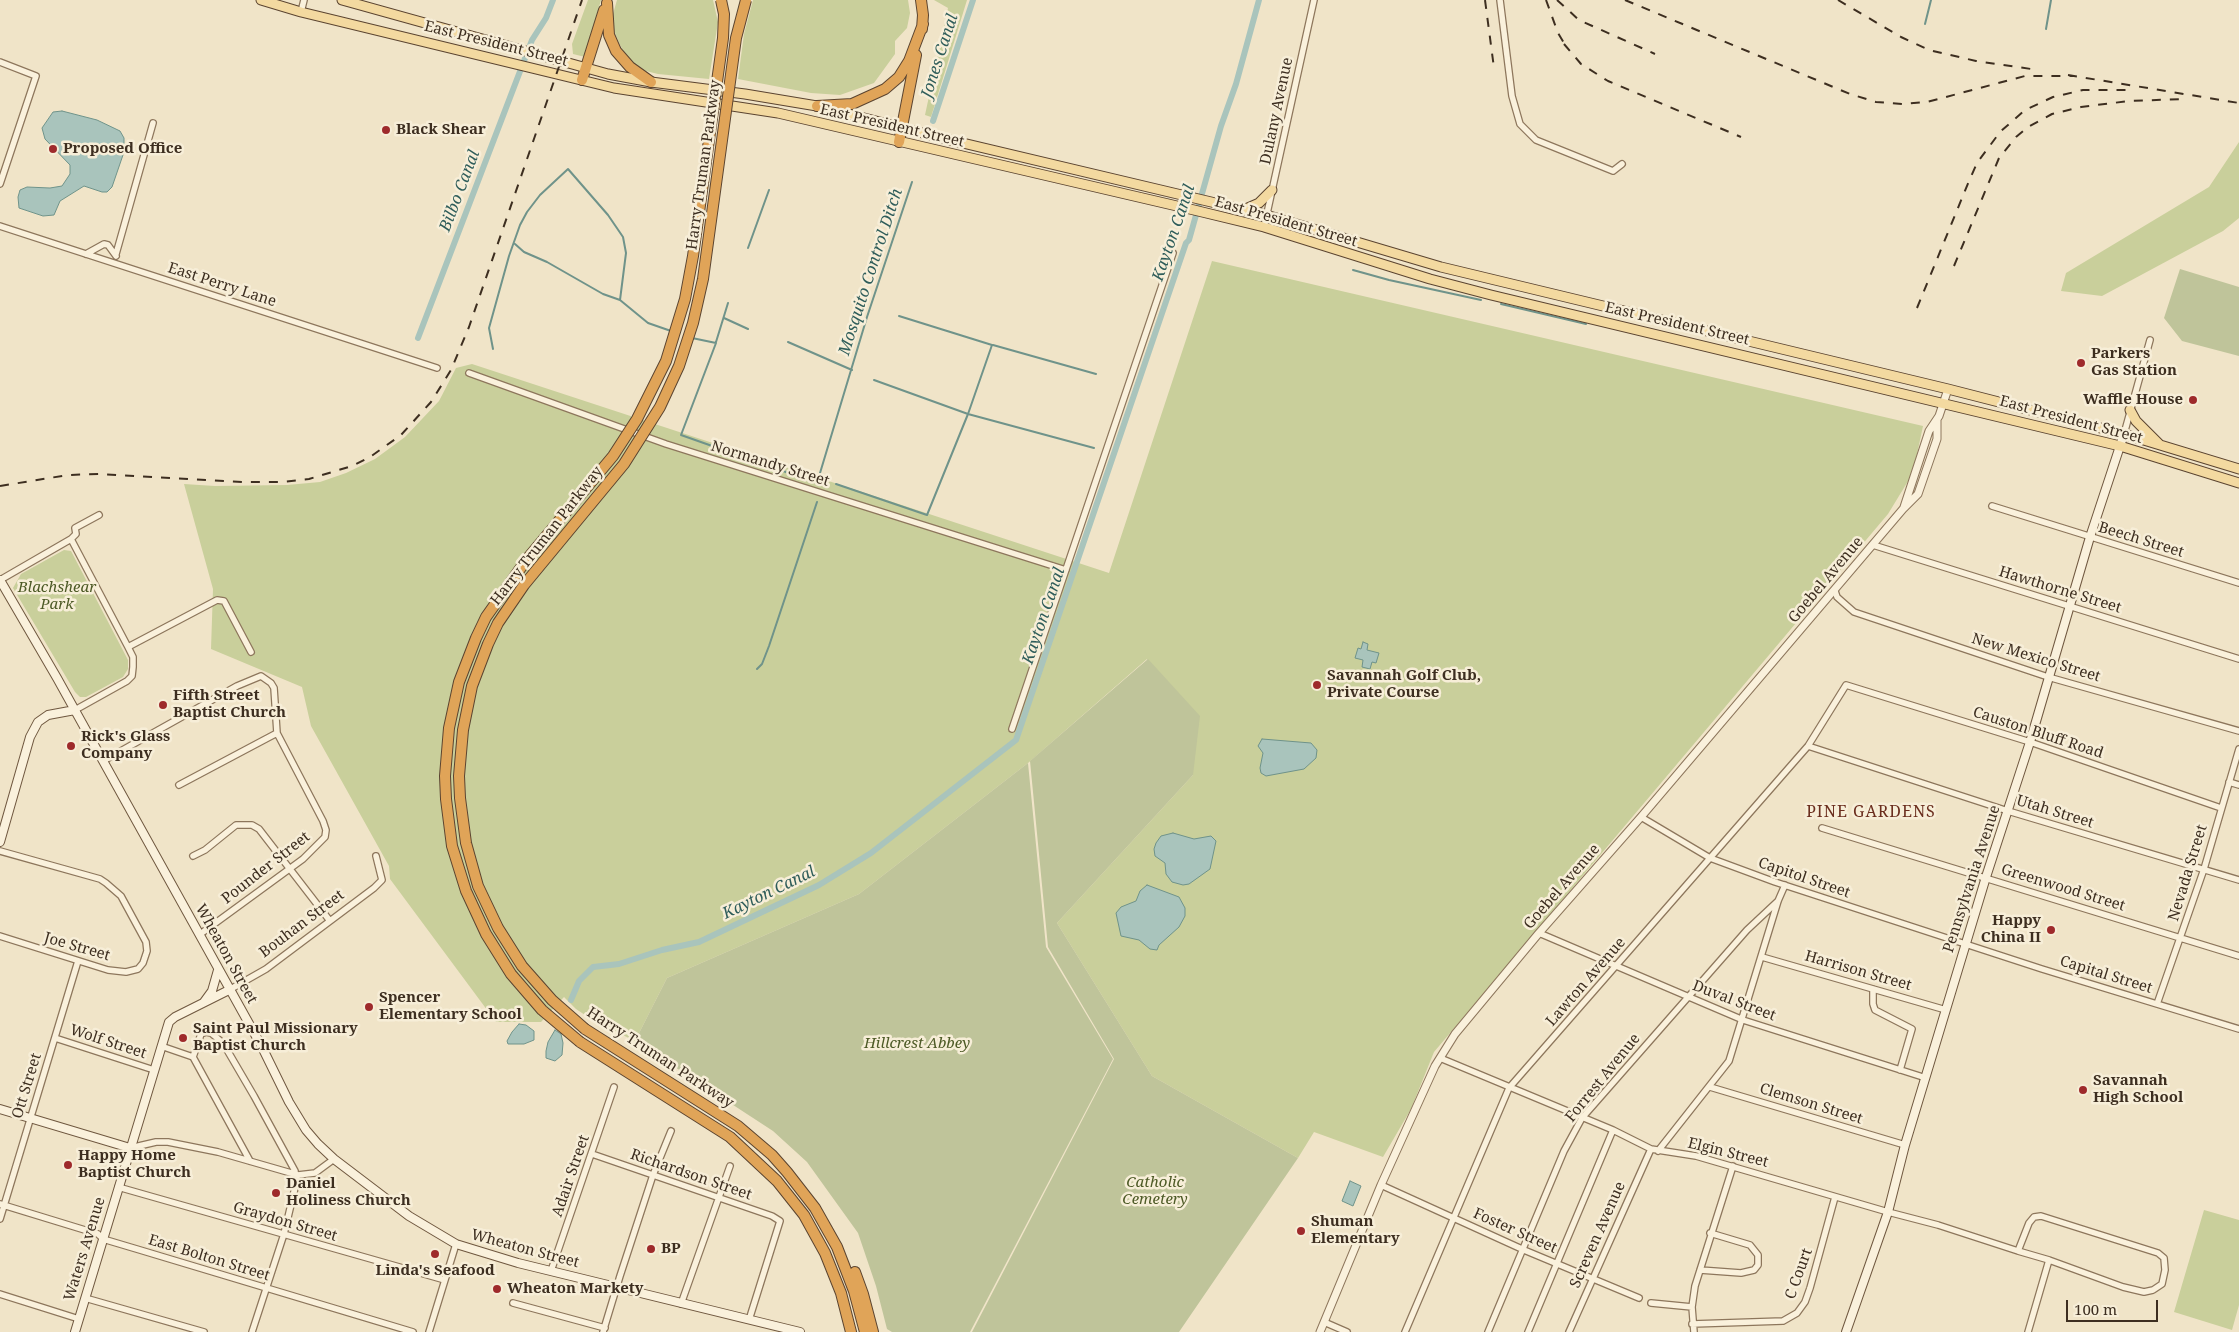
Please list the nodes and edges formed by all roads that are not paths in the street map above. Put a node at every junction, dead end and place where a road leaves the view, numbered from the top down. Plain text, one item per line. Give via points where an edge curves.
1 (261, 0) edge
2 (304, 0) edge
3 (342, 0) edge
4 (721, 0) edge
5 (746, 0) edge
6 (921, 0) edge
7 (1314, 0) edge
8 (1500, 0) edge
9 (607, 2) edge
10 (288, 4) edge
11 (301, 12) junction
12 (923, 24) junction
13 (0, 62) edge
14 (586, 68) junction
15 (582, 80) junction
16 (651, 82) junction
17 (818, 106) junction
18 (153, 123) dead end
19 (902, 128) junction
20 (899, 142) junction
21 (1622, 164) dead end
22 (0, 184) edge
23 (1272, 190) junction
24 (1243, 210) junction
25 (1266, 215) junction
26 (0, 226) edge
27 (1264, 227) junction
28 (1173, 253) dead end
29 (86, 254) junction
30 (116, 254) junction
31 (1353, 255) junction
32 (1406, 258) junction
33 (117, 263) junction
34 (2150, 340) dead end
35 (437, 368) dead end
36 (469, 373) dead end
37 (1948, 389) junction
38 (1945, 402) junction
39 (2130, 410) junction
40 (2124, 434) junction
41 (2159, 444) junction
42 (2120, 446) junction
43 (2239, 469) edge
44 (2239, 483) edge
45 (1992, 506) dead end
46 (99, 515) dead end
47 (2090, 537) junction
48 (71, 539) junction
49 (1873, 545) junction
50 (1066, 570) junction
51 (0, 580) edge
52 (2239, 583) edge
53 (1835, 591) junction
54 (2071, 607) junction
55 (128, 647) junction
56 (251, 652) dead end
57 (2239, 659) edge
58 (2048, 676) junction
59 (1846, 685) joint
60 (75, 710) junction
61 (1012, 729) dead end
62 (2239, 731) edge
63 (277, 733) junction
64 (2030, 742) junction
65 (1808, 746) junction
66 (2239, 749) edge
67 (103, 761) junction
68 (2229, 782) junction
69 (179, 785) dead end
70 (2239, 785) edge
71 (2221, 808) junction
72 (2008, 811) junction
73 (1641, 817) junction
74 (1822, 828) dead end
75 (0, 842) edge
76 (0, 851) edge
77 (193, 856) dead end
78 (376, 856) dead end
79 (1710, 858) junction
80 (289, 868) junction
81 (2204, 869) junction
82 (1986, 877) junction
83 (2239, 880) edge
84 (1785, 885) junction
85 (1778, 901) junction
86 (330, 921) junction
87 (1539, 933) junction
88 (199, 935) junction
89 (0, 936) edge
90 (2181, 938) junction
91 (1966, 944) junction
92 (2239, 956) edge
93 (1762, 957) junction
94 (78, 961) junction
95 (1616, 966) junction
96 (218, 970) junction
97 (1873, 988) junction
98 (229, 990) junction
99 (1688, 998) junction
100 (204, 1003) junction
101 (2157, 1004) junction
102 (1946, 1010) junction
103 (1743, 1020) junction
104 (2239, 1029) edge
105 (165, 1030) joint
106 (55, 1038) junction
107 (161, 1046) junction
108 (192, 1057) junction
109 (1440, 1058) junction
110 (154, 1070) junction
111 (1900, 1070) junction
112 (1926, 1078) junction
113 (1710, 1087) junction
114 (614, 1088) dead end
115 (1509, 1088) junction
116 (0, 1110) edge
117 (31, 1118) junction
118 (1582, 1118) junction
119 (1613, 1130) junction
120 (671, 1131) dead end
121 (1905, 1145) junction
122 (130, 1148) junction
123 (1651, 1148) junction
124 (1658, 1150) junction
125 (592, 1154) junction
126 (334, 1159) junction
127 (250, 1161) junction
128 (730, 1166) dead end
129 (1733, 1166) junction
130 (296, 1175) junction
131 (654, 1175) junction
132 (1381, 1185) junction
133 (118, 1186) junction
134 (1835, 1196) junction
135 (718, 1198) junction
136 (2, 1204) edge
137 (1888, 1212) junction
138 (1455, 1218) junction
139 (0, 1219) edge
140 (1710, 1232) junction
141 (284, 1234) junction
142 (103, 1238) junction
143 (456, 1244) junction
144 (1524, 1250) junction
145 (2018, 1251) junction
146 (2049, 1260) junction
147 (1557, 1264) junction
148 (1700, 1270) junction
149 (551, 1271) junction
150 (1592, 1279) junction
151 (445, 1280) junction
152 (266, 1288) junction
153 (617, 1288) junction
154 (0, 1294) edge
155 (85, 1298) junction
156 (1640, 1298) dead end
157 (1651, 1303) dead end
158 (514, 1304) dead end
159 (681, 1304) junction
160 (1692, 1306) junction
161 (843, 1311) junction
162 (866, 1316) junction
163 (79, 1319) junction
164 (749, 1320) junction
165 (1324, 1322) junction
166 (1692, 1324) junction
167 (604, 1330) edge
168 (75, 1332) edge
169 (204, 1332) edge
170 (252, 1332) edge
171 (413, 1332) edge
172 (429, 1332) edge
173 (800, 1332) edge
174 (844, 1332) edge
175 (851, 1332) edge
176 (864, 1332) edge
177 (873, 1332) edge
178 (1320, 1332) edge
179 (1347, 1332) edge
180 (1405, 1332) edge
181 (1488, 1332) edge
182 (1528, 1332) edge
183 (1569, 1332) edge
184 (1694, 1332) edge
185 (1846, 1332) edge
186 (2028, 1332) edge

1 - 10 main road, East President Street
2 - 11 street
3 - 14 main road, East President Street
4 - 161 highway, Harry Truman Parkway, bridge via 723,38 690,277 666,361 641,413 613,456 527,559 486,617 459,682 449,728 446,800 452,846 466,891 486,934 511,974 542,1010 580,1042 712,1125 746,1150 777,1181 804,1215 834,1273
5 - 162 highway, Harry Truman Parkway, bridge via 736,38 703,279 679,366 660,407 628,458 524,585 498,623 466,708 460,798 466,843 478,886 498,928 522,966 552,1000 585,1029 738,1126 772,1156 836,1236 852,1264
6 - 12 highway
7 - 23 street, Dulany Avenue
8 - 21 street via 1512,96 1520,124 1536,140 1613,171
9 - 14 highway
9 - 16 highway via 612,43 626,63
10 - 11 main road, East President Street
11 - 15 main road, East President Street
12 - 17 highway via 910,61 885,89 852,104
12 - 19 highway
13 - 22 street via 36,76
14 - 15 highway
14 - 16 main road, East President Street
15 - 20 main road, East President Street via 640,94 778,113
16 - 17 main road, East President Street
17 - 19 main road, East President Street
18 - 30 street
19 - 20 highway
19 - 24 main road, East President Street
20 - 27 main road, East President Street
23 - 24 main road via 1259,203
23 - 25 street, Dulany Avenue
24 - 25 main road, East President Street
25 - 27 street, Dulany Avenue
25 - 32 main road, East President Street
26 - 29 street, East Perry Lane
27 - 31 main road, East President Street
28 - 50 street
29 - 30 street via 104,244
29 - 33 street, East Perry Lane
30 - 33 street
31 - 32 main road via 1393,263
31 - 38 main road, East President Street via 1491,295
32 - 37 main road, East President Street
33 - 35 street, East Perry Lane
34 - 39 street
36 - 50 street, Normandy Street via 666,444
37 - 38 street, Goebel Avenue
37 - 40 main road, East President Street
38 - 42 main road, East President Street
38 - 49 street, Goebel Avenue via 1937,420 1937,439 1918,494
39 - 40 street
39 - 41 main road via 2136,421
40 - 41 main road, East President Street
40 - 42 main road, Pennsylvania Avenue
41 - 43 main road, East President Street
42 - 44 main road, East President Street
42 - 47 main road, Pennsylvania Avenue
45 - 47 street, Beech Street
46 - 48 street via 75,528 76,534
47 - 52 street, Beech Street
47 - 54 main road, Pennsylvania Avenue
48 - 51 street
48 - 55 street
49 - 53 street, Goebel Avenue
49 - 54 street, Hawthorne Street
50 - 61 street
51 - 60 main road, Wheaton Street
53 - 58 street, New Mexico Street via 1854,612
53 - 73 street, Goebel Avenue
54 - 57 street, Hawthorne Street
54 - 58 main road, Pennsylvania Avenue
55 - 56 street via 217,600 224,601
55 - 60 street via 132,657 132,676
58 - 62 street, New Mexico Street
58 - 64 main road, Pennsylvania Avenue
59 - 64 street, Causton Bluff Road
59 - 65 street, Lawton Avenue
60 - 67 main road, Wheaton Street
60 - 75 main road via 48,715 38,722 30,737
63 - 67 street, Pounder Street via 274,688 261,676 214,698
63 - 69 street
63 - 80 street, Pounder Street via 326,830 320,843
64 - 71 street, Causton Bluff Road
64 - 72 main road, Pennsylvania Avenue
65 - 72 street, Utah Street
65 - 79 street, Lawton Avenue
66 - 68 street, Nevada Street
67 - 88 main road, Wheaton Street
68 - 70 street
68 - 71 street, Nevada Street
71 - 81 street, Nevada Street
72 - 81 street, Utah Street
72 - 82 main road, Pennsylvania Avenue
73 - 79 street, Capitol Street
73 - 87 street, Goebel Avenue
74 - 82 street, Greenwood Street
76 - 94 street, Joe Street via 96,878 122,896 146,942 144,961 138,969 126,972
77 - 80 street via 236,825 252,825 259,829
78 - 86 street, Bouhan Street via 382,880
79 - 84 street, Capitol Street
79 - 95 street, Lawton Avenue
80 - 86 street
80 - 88 street, Pounder Street
81 - 83 street, Utah Street
81 - 90 street, Nevada Street
82 - 90 street, Greenwood Street
82 - 91 main road, Pennsylvania Avenue
84 - 85 street
84 - 91 street, Capitol Street
85 - 93 street
85 - 99 street, Forrest Avenue via 1747,930
86 - 98 street, Bouhan Street via 266,969
87 - 95 street, Duval Street
87 - 109 street, Goebel Avenue via 1455,1034
88 - 96 main road, Wheaton Street
89 - 94 street, Joe Street
90 - 92 street, Greenwood Street
90 - 101 street, Nevada Street
91 - 101 street, Capital Street
91 - 102 main road, Pennsylvania Avenue
93 - 97 street, Harrison Street
93 - 103 street
94 - 106 street, Ott Street
95 - 99 street, Duval Street
95 - 115 street, Lawton Avenue
96 - 98 main road, Wheaton Street
96 - 100 main road via 212,991
97 - 102 street, Harrison Street
97 - 111 street via 1875,1010 1912,1029
98 - 100 main road, Bouhan Street
98 - 126 main road, Wheaton Street via 300,1122
99 - 103 street, Duval Street
99 - 118 street, Forrest Avenue
100 - 105 main road, Bouhan Street via 175,1017
101 - 104 street, Capital Street
102 - 112 main road, Pennsylvania Avenue
103 - 111 street, Duval Street
103 - 113 street via 1729,1062
105 - 107 main road, Waters Avenue
106 - 110 street, Wolf Street
106 - 117 street, Ott Street
107 - 108 street
107 - 110 main road, Waters Avenue
108 - 127 street
108 - 130 street via 201,1034 211,1033 223,1043
109 - 115 street, Elgin Street
109 - 132 street, Goebel Avenue
110 - 122 main road, Waters Avenue
111 - 112 street, Duval Street
112 - 121 main road, Pennsylvania Avenue
113 - 121 street, Clemson Street
113 - 124 street
114 - 125 street, Adair Street
115 - 118 street, Elgin Street
115 - 138 street, Lawton Avenue
116 - 117 main road
117 - 122 main road
117 - 136 street, Ott Street
118 - 119 street, Elgin Street
118 - 144 street, Forrest Avenue via 1564,1152
119 - 123 street, Elgin Street
119 - 147 street
120 - 131 street
121 - 137 main road, Pennsylvania Avenue
122 - 127 street via 168,1142
122 - 133 main road, Waters Avenue
123 - 124 street, Elgin Street
123 - 150 street, Screven Avenue
124 - 129 street, Elgin Street
125 - 131 street, Richardson Street
125 - 149 street, Adair Street
126 - 130 street via 315,1173
126 - 143 main road, Wheaton Street via 409,1216
127 - 130 street
128 - 135 street
129 - 134 street, Elgin Street
129 - 140 street
130 - 141 street
131 - 135 street, Richardson Street
131 - 153 street
132 - 138 street, Foster Street
132 - 165 street, Goebel Avenue
133 - 141 street, Graydon Street
133 - 142 main road, Waters Avenue
134 - 137 street, Elgin Street
134 - 166 street, C Court via 1810,1288 1797,1313 1783,1321
135 - 159 street
135 - 164 street, Richardson Street via 780,1221
136 - 139 street, Ott Street
136 - 142 street, East Bolton Street
137 - 145 street, Elgin Street via 1957,1230
137 - 185 main road, Pennsylvania Avenue
138 - 144 street, Foster Street
138 - 180 street, Lawton Avenue
140 - 148 street
140 - 148 street via 1750,1245 1758,1254 1758,1265 1749,1272
141 - 151 street, Graydon Street
141 - 152 street
142 - 152 street, East Bolton Street
142 - 155 main road, Waters Avenue
143 - 149 main road, Wheaton Street via 485,1255
143 - 151 street
144 - 147 street, Foster Street
144 - 181 street, Forrest Avenue
145 - 146 street, Elgin Street
145 - 146 street, Elgin Street via 2029,1223 2034,1217 2041,1216 2158,1253 2164,1258 2165,1270 2162,1284 2144,1292
146 - 186 street
147 - 150 street, Foster Street
147 - 182 street
148 - 160 street
149 - 153 main road, Wheaton Street
150 - 156 street, Foster Street
150 - 183 street, Screven Avenue
151 - 172 street
152 - 170 street
152 - 171 street, East Bolton Street
153 - 159 main road, Wheaton Street
153 - 167 street
154 - 163 street
155 - 163 main road, Waters Avenue
155 - 169 street
157 - 160 street
158 - 167 street
159 - 164 main road, Wheaton Street
160 - 166 street
161 - 174 highway
161 - 175 highway
162 - 176 highway
162 - 177 highway
163 - 168 main road, Waters Avenue
164 - 173 main road, Wheaton Street
165 - 178 street, Goebel Avenue
165 - 179 street
166 - 184 street

